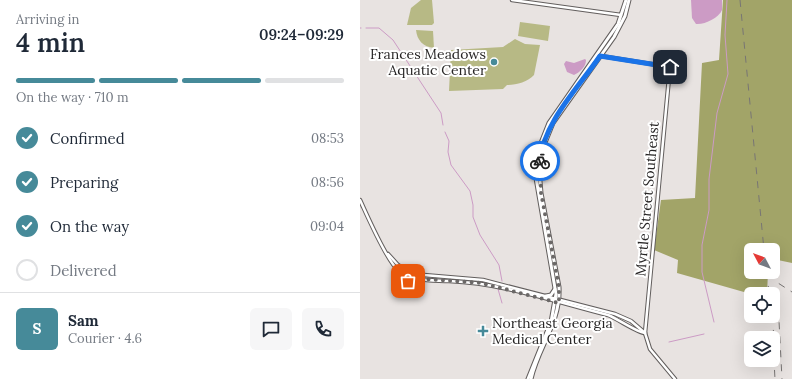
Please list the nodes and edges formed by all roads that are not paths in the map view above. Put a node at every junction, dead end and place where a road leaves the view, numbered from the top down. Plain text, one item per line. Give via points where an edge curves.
1 (512, 0) edge
2 (626, 0) edge
3 (629, 0) edge
4 (622, 15) junction
5 (600, 56) junction
6 (577, 86) junction
7 (360, 200) edge
8 (388, 254) junction
9 (394, 266) junction
10 (412, 278) junction
11 (436, 279) junction
12 (556, 288) junction
13 (546, 296) junction
14 (557, 301) junction
15 (645, 333) junction
16 (528, 379) edge
17 (675, 379) edge

1 - 4 main road
2 - 4 main road
3 - 5 main road via 622,24
4 - 6 main road
5 - 6 main road
5 - 15 main road, Myrtle Street Southeast via 670,67
6 - 12 main road via 545,131 537,159 538,194
6 - 14 main road via 553,123 540,158 541,193 559,287
7 - 8 main road
8 - 9 main road
8 - 11 main road via 409,273
9 - 10 main road
9 - 10 main road via 405,282
10 - 11 main road
11 - 13 main road via 441,277 483,280
11 - 14 main road via 481,283
12 - 13 main road via 551,295
12 - 14 main road
13 - 14 main road
14 - 15 main road via 614,317
14 - 16 main road
15 - 17 main road via 650,349

